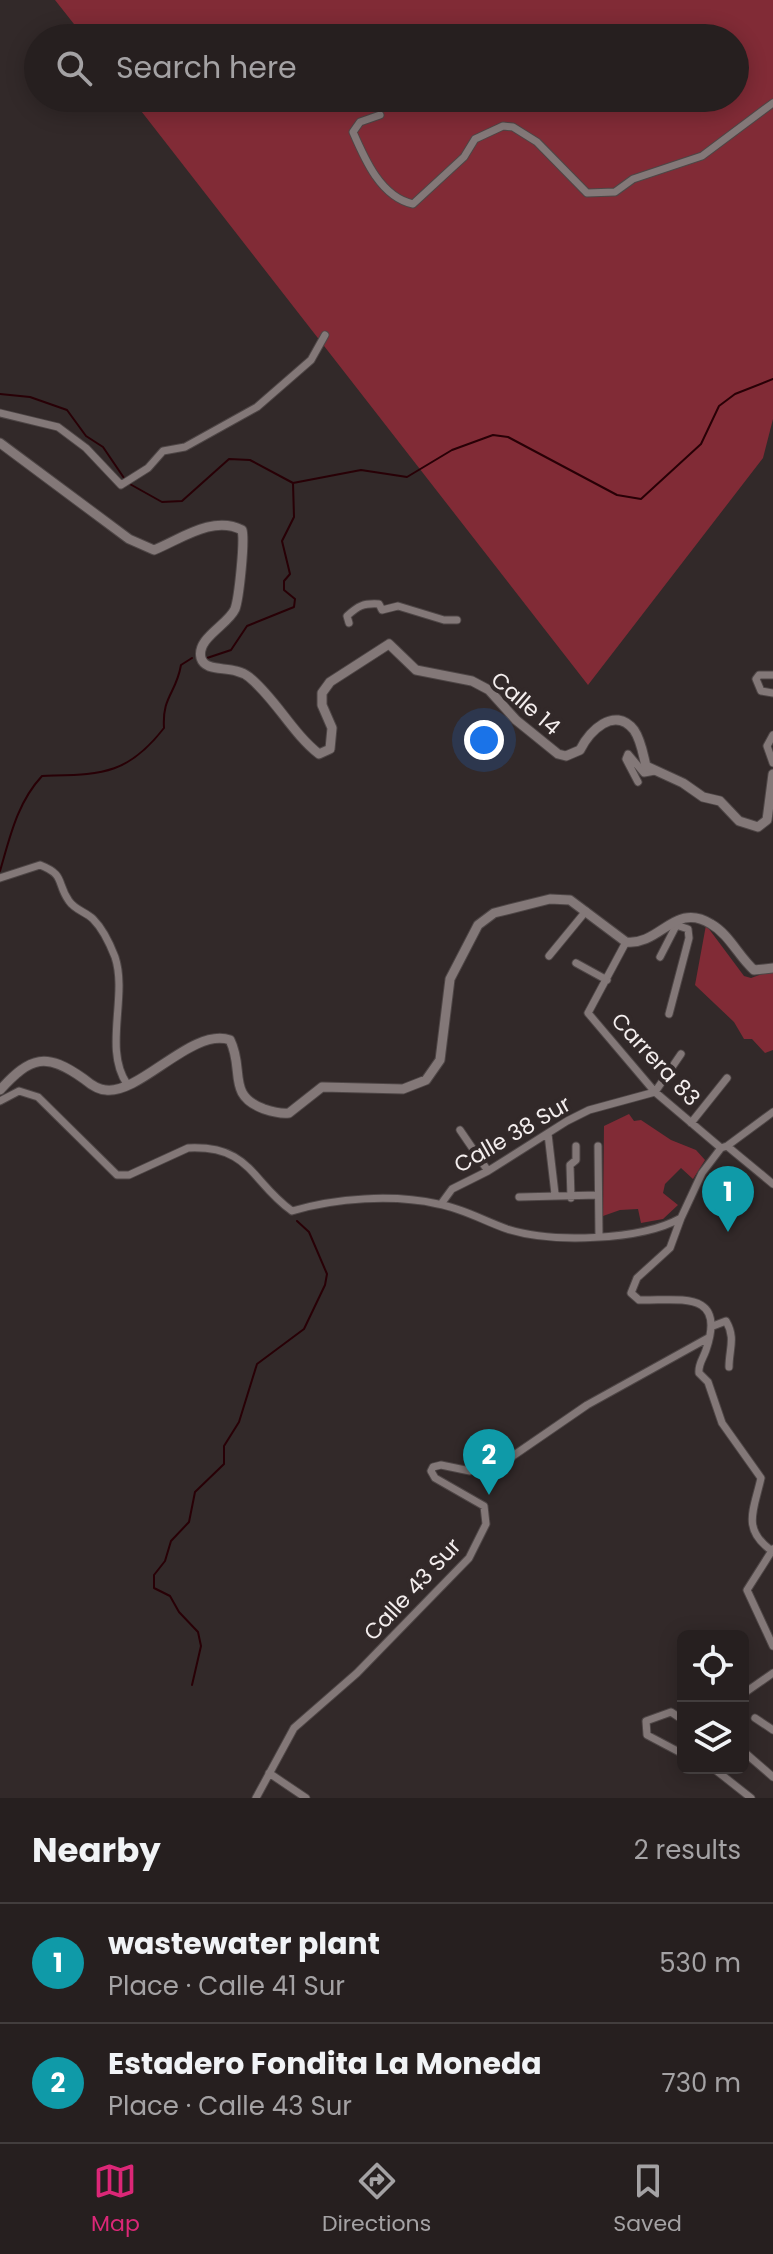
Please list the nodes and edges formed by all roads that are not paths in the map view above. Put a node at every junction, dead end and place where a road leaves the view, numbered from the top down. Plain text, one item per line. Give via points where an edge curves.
1 (773, 103) edge
2 (380, 115) dead end
3 (325, 335) dead end
4 (0, 413) edge
5 (0, 443) edge
6 (457, 620) dead end
7 (349, 623) dead end
8 (773, 675) edge
9 (773, 693) edge
10 (773, 735) edge
11 (773, 763) edge
12 (655, 771) junction
13 (773, 774) edge
14 (638, 782) dead end
15 (0, 878) edge
16 (586, 911) junction
17 (677, 921) junction
18 (626, 942) junction
19 (549, 956) dead end
20 (660, 957) dead end
21 (576, 963) dead end
22 (773, 968) edge
23 (607, 980) junction
24 (669, 1014) dead end
25 (681, 1054) dead end
26 (727, 1078) dead end
27 (127, 1084) junction
28 (0, 1090) edge
29 (655, 1092) junction
30 (0, 1101) edge
31 (773, 1112) edge
32 (691, 1123) junction
33 (460, 1130) dead end
34 (548, 1134) junction
35 (576, 1146) dead end
36 (598, 1146) dead end
37 (724, 1147) junction
38 (488, 1171) junction
39 (773, 1184) edge
40 (555, 1194) junction
41 (598, 1195) junction
42 (519, 1197) dead end
43 (571, 1198) junction
44 (441, 1204) junction
45 (681, 1218) junction
46 (599, 1236) junction
47 (713, 1326) junction
48 (708, 1338) junction
49 (729, 1367) dead end
50 (772, 1550) edge
51 (773, 1646) edge
52 (773, 1673) edge
53 (749, 1690) edge
54 (677, 1716) edge
55 (755, 1718) dead end
56 (773, 1730) edge
57 (677, 1751) edge
58 (749, 1756) edge
59 (269, 1773) junction
60 (721, 1774) edge
61 (773, 1777) edge
62 (256, 1798) edge
63 (306, 1798) edge
64 (751, 1798) edge

1 - 2 street via 702,156 633,179 615,192 587,193 537,142 503,126 475,139 464,157 413,204 399,201 384,188 353,132 360,122
3 - 4 street via 311,360 257,407 185,447 163,451 123,484 58,427
5 - 12 street, Calle 14 via 129,539 154,550 196,531 232,524 242,530 245,541 234,611 201,648 200,656 215,668 239,668 319,754 330,749 332,728 322,693 330,682 389,644 416,670 472,681 489,690 558,754 580,750 598,725 628,724 646,766
6 - 7 street via 398,606 382,610 380,604 360,604 347,616
8 - 9 street via 756,679 761,691
10 - 11 street via 767,746
12 - 13 street via 720,801 739,821 758,827 769,813
12 - 14 street via 644,773 628,754
15 - 27 street via 40,865 51,870 62,879 68,900 92,918 108,940 118,978 119,1069
16 - 18 street
16 - 19 street
16 - 27 street via 570,900 540,901 494,913 478,925 448,986 439,1064 421,1083 381,1090 328,1086 289,1113 271,1111 243,1095 235,1051 223,1038 198,1044
17 - 18 street via 650,941
17 - 20 street
17 - 22 street via 692,917 712,924 754,970
17 - 24 street via 688,929 689,938
18 - 23 street
21 - 23 street
23 - 29 street, Carrera 83 via 588,1013
25 - 29 street
26 - 32 street
27 - 28 street via 106,1090 45,1059 30,1064
29 - 32 street, Carrera 83
29 - 34 street, Calle 38 Sur via 589,1110
30 - 44 street via 19,1091 38,1097 117,1175 197,1147 237,1156 292,1211 367,1199
31 - 37 street
32 - 37 street, Carrera 83
33 - 38 street
34 - 38 street, Calle 38 Sur
34 - 40 street
35 - 43 street via 576,1160 570,1165
36 - 41 street
37 - 39 street, Carrera 83
37 - 45 street via 702,1173
38 - 44 street, Calle 38 Sur via 452,1189
40 - 42 street
40 - 43 street
41 - 43 street
41 - 46 street
44 - 46 street via 523,1233
45 - 46 street
45 - 47 street via 670,1248 631,1289 639,1300 697,1303 707,1310
47 - 48 street
47 - 49 street via 726,1321 729,1327
48 - 50 street via 699,1373 708,1382 722,1423 761,1478 753,1524 757,1541
48 - 59 street, Calle 43 Sur via 587,1405 507,1460 470,1471 433,1467 435,1478 484,1506 486,1524 479,1542 357,1673 294,1728
50 - 51 street via 747,1590
52 - 53 street
54 - 57 street via 653,1716 646,1721 646,1733
55 - 56 street
58 - 61 street
59 - 62 street, Calle 43 Sur
59 - 63 street
60 - 64 street

